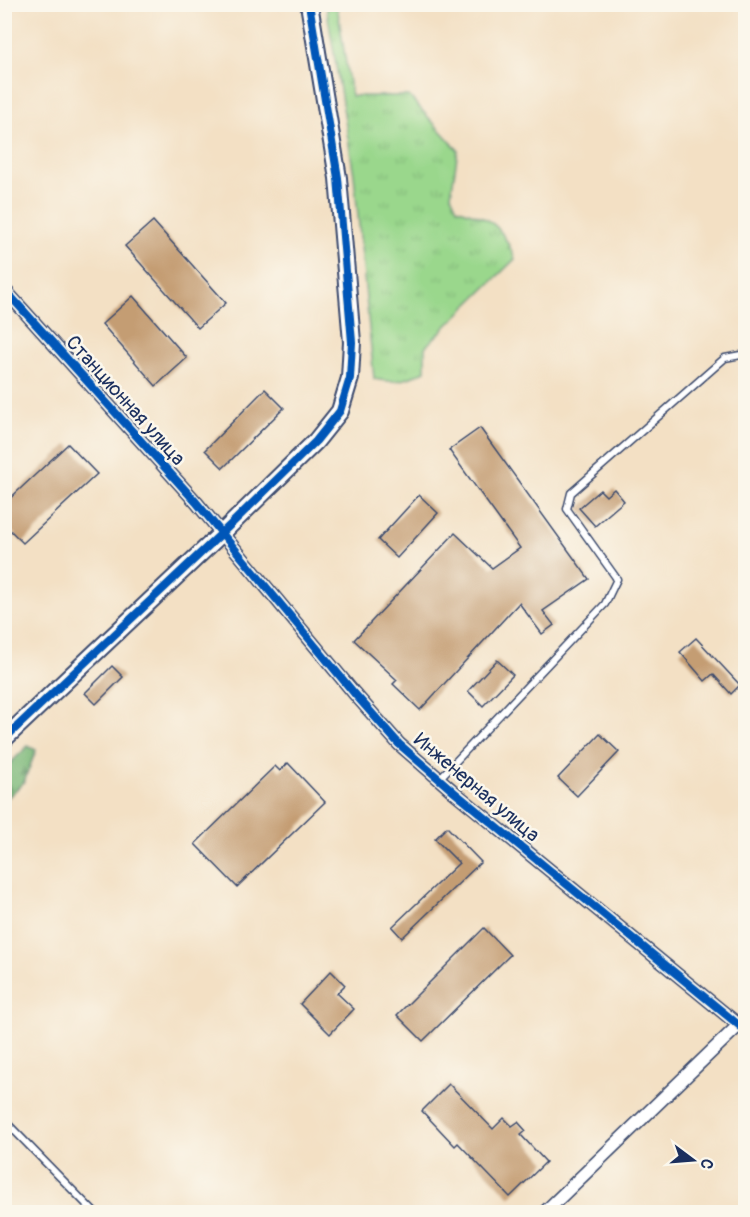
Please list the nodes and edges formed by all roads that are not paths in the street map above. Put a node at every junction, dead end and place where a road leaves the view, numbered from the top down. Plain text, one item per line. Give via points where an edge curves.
1 (309, 4) edge
2 (4, 289) edge
3 (746, 354) edge
4 (222, 533) junction
5 (4, 740) edge
6 (439, 779) junction
7 (742, 1028) edge
8 (4, 1120) edge
9 (549, 1211) edge
10 (94, 1212) edge

1 - 4 street via 338,178 352,342 350,378 340,411 316,441
2 - 4 street, Станционная улица
3 - 6 lane via 725,358 571,493 567,509 617,579 605,604
4 - 5 street
4 - 6 street, Инженерная улица via 361,701 399,744
6 - 7 street, Инженерная улица
7 - 9 street
8 - 10 lane

